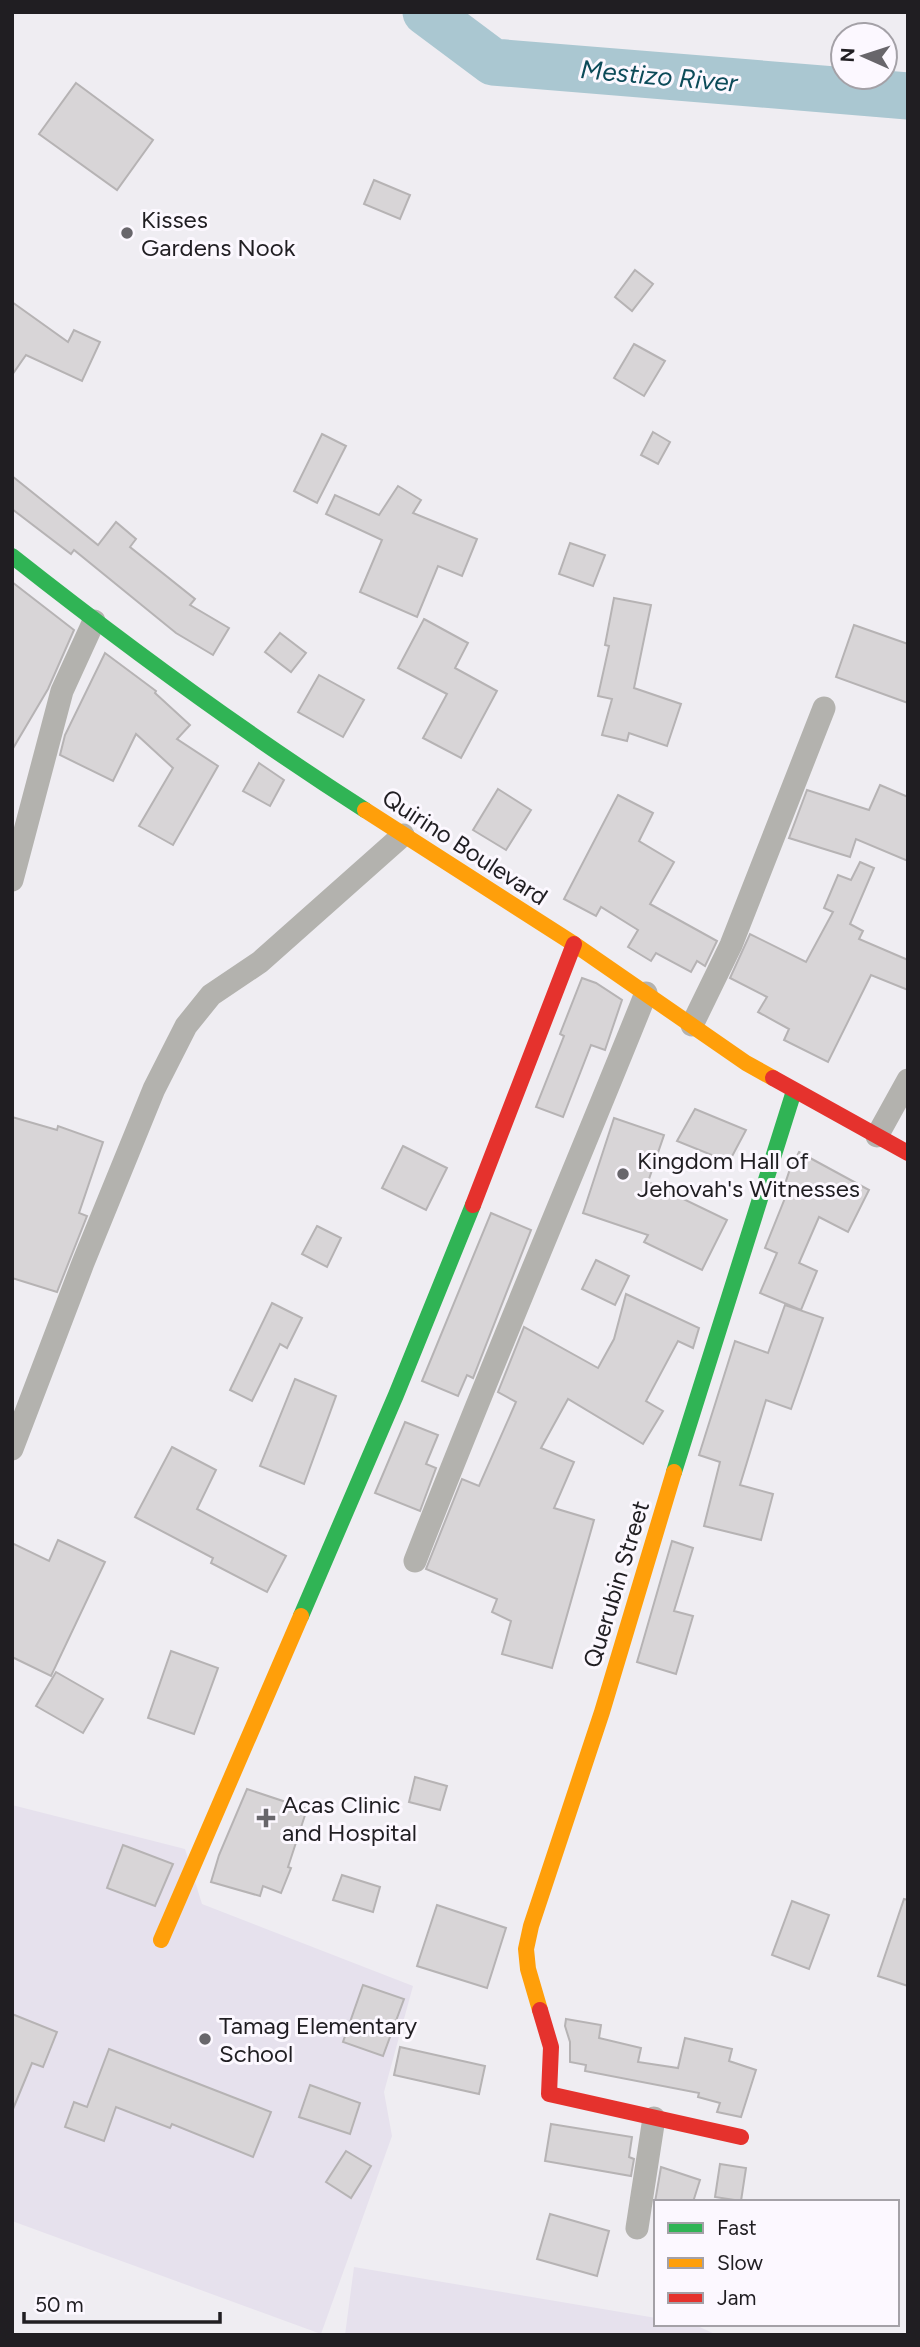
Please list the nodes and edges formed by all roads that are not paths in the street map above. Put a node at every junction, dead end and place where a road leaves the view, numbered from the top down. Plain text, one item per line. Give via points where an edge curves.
1 (12, 556) edge
2 (94, 621) junction
3 (824, 708) dead end
4 (403, 835) junction
5 (12, 880) edge
6 (574, 944) junction
7 (646, 993) junction
8 (692, 1025) junction
9 (908, 1080) edge
10 (794, 1091) junction
11 (877, 1136) junction
12 (908, 1153) edge
13 (12, 1449) edge
14 (415, 1561) dead end
15 (160, 1940) dead end
16 (654, 2119) junction
17 (741, 2137) dead end
18 (637, 2228) dead end

1 - 2 street, Quirino Boulevard
2 - 4 street, Quirino Boulevard via 223,716
2 - 5 street via 62,691
3 - 8 street via 732,945
4 - 6 street, Quirino Boulevard
4 - 13 street via 260,962 211,995 186,1026 154,1089
6 - 7 street, Quirino Boulevard
6 - 15 street via 396,1395
7 - 8 street, Quirino Boulevard
7 - 14 street
8 - 10 street, Quirino Boulevard
9 - 11 street
10 - 11 street, Quirino Boulevard
10 - 16 street, Querubin Street via 526,1949 551,2048 549,2094
11 - 12 street, Quirino Boulevard
16 - 17 street
16 - 18 street

